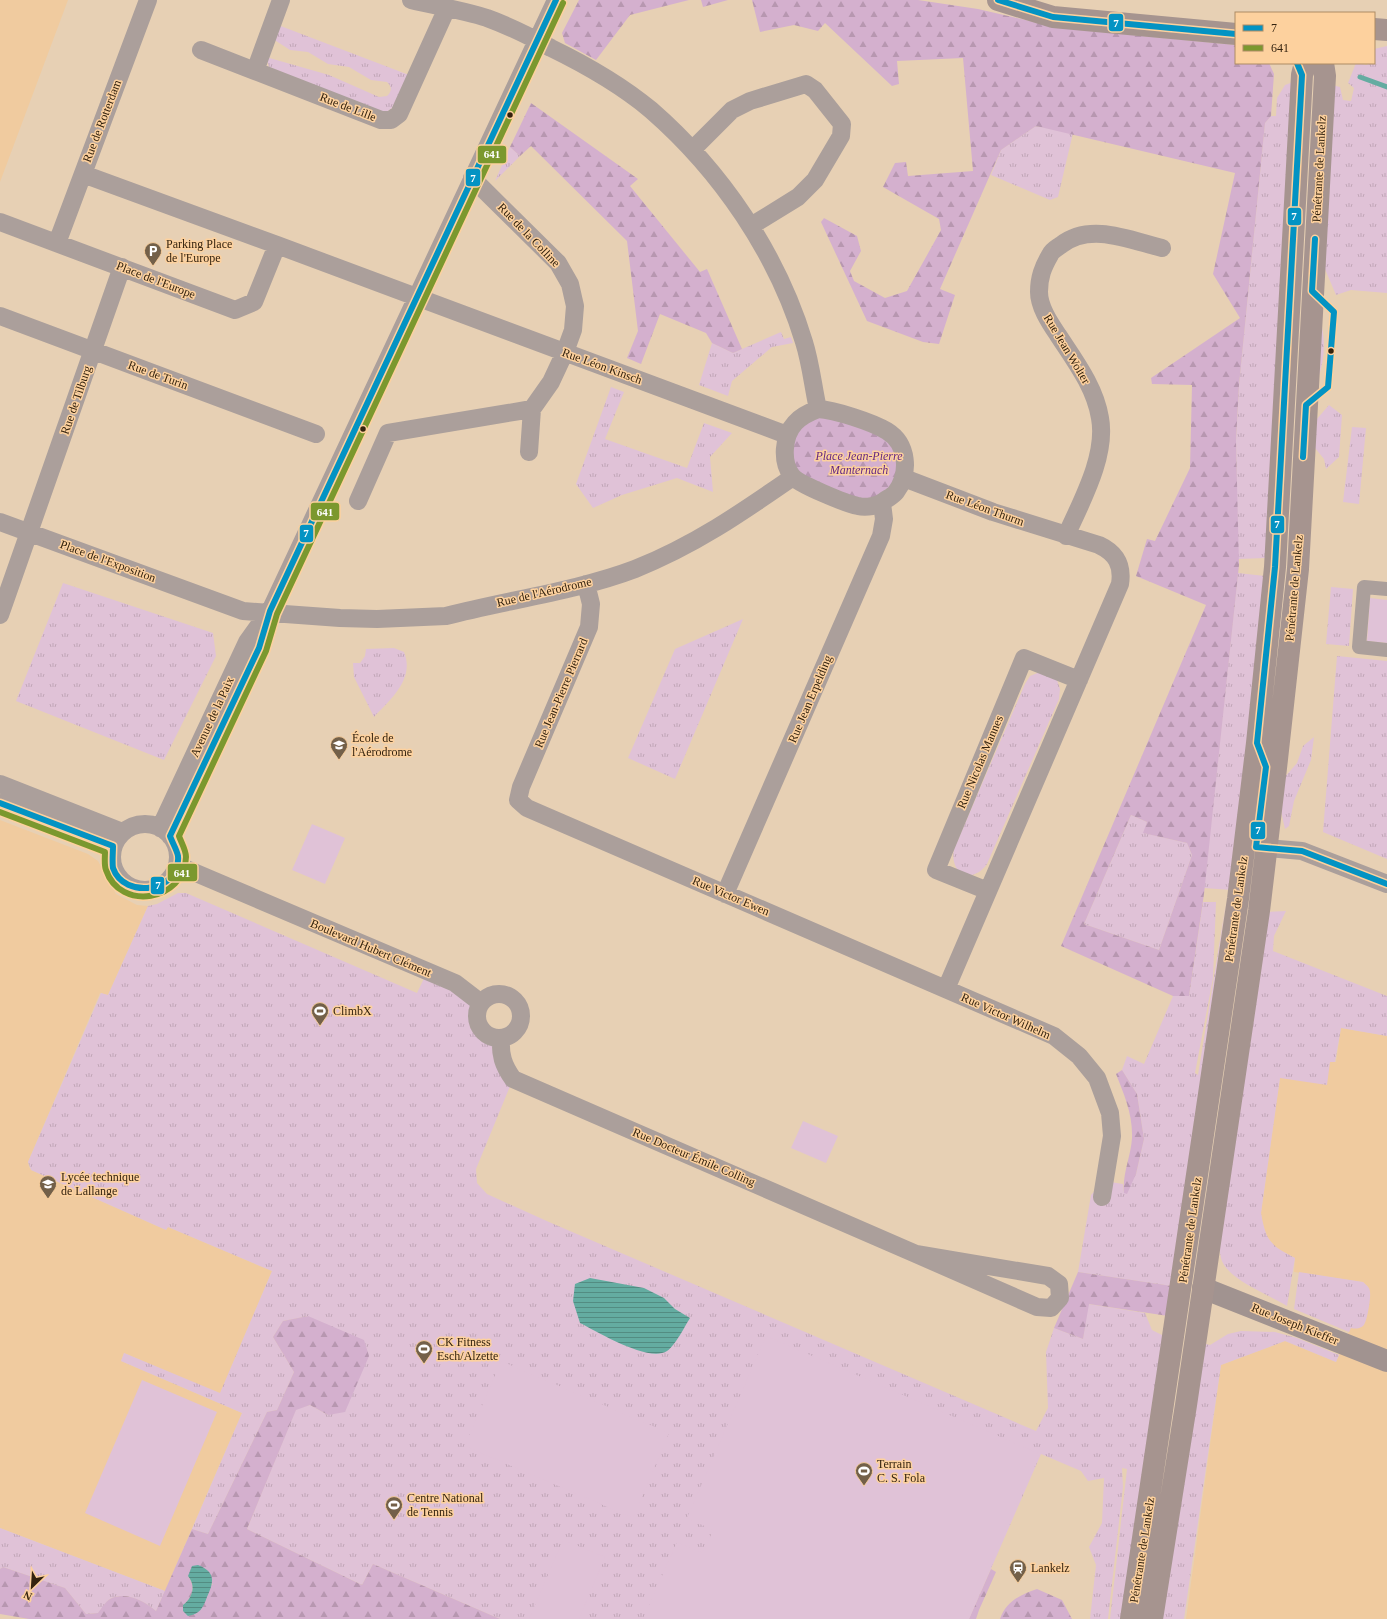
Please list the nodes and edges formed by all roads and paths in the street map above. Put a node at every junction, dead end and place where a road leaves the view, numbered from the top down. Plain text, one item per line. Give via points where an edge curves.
1 (148, 0) edge
2 (281, 0) edge
3 (411, 0) edge
4 (556, 0) edge
5 (998, 0) edge
6 (1020, 0) edge
7 (447, 8) junction
8 (1235, 21) edge
9 (1375, 29) edge
10 (1387, 30) edge
11 (1235, 34) edge
12 (537, 40) junction
13 (201, 50) dead end
14 (1301, 67) edge
15 (1326, 67) edge
16 (254, 70) junction
17 (692, 150) junction
18 (83, 174) junction
19 (472, 178) junction
20 (0, 222) edge
21 (751, 226) junction
22 (57, 243) junction
23 (277, 245) junction
24 (1162, 248) dead end
25 (122, 267) junction
26 (417, 297) junction
27 (0, 316) edge
28 (93, 351) junction
29 (565, 352) junction
30 (532, 409) junction
31 (818, 409) junction
32 (316, 434) dead end
33 (787, 435) junction
34 (529, 452) dead end
35 (793, 477) junction
36 (904, 478) junction
37 (358, 501) dead end
38 (882, 503) junction
39 (0, 522) edge
40 (29, 532) junction
41 (1066, 536) junction
42 (586, 584) junction
43 (1387, 588) edge
44 (270, 611) junction
45 (0, 615) edge
46 (1387, 650) edge
47 (1079, 680) junction
48 (0, 784) edge
49 (518, 800) joint
50 (0, 803) edge
51 (165, 832) junction
52 (118, 839) junction
53 (1256, 847) junction
54 (177, 865) junction
55 (1387, 884) edge
56 (988, 892) junction
57 (725, 894) junction
58 (946, 989) junction
59 (481, 1003) junction
60 (501, 1038) junction
61 (1102, 1196) dead end
62 (916, 1254) junction
63 (1192, 1286) junction
64 (1387, 1361) edge
65 (1131, 1619) edge
66 (1152, 1619) edge

1 - 18 street, Rue de Rotterdam
2 - 16 street
3 - 7 street
4 - 12 street, Avenue de la Paix
5 - 11 main road via 1053,17
6 - 8 main road
7 - 12 street via 487,18
7 - 16 street, Rue de Lille via 399,114 391,120 381,120
9 - 10 main road
12 - 17 street via 592,68 650,110
12 - 19 street, Avenue de la Paix
13 - 16 street, Rue de Lille
14 - 53 main road, Pénétrante de Lankelz via 1276,553 1257,743
15 - 53 main road, Pénétrante de Lankelz via 1298,569
17 - 21 street via 725,189
17 - 21 street via 732,110 750,101 806,84 815,90 842,124 841,136 815,180 798,197
18 - 22 street, Rue de Rotterdam
18 - 23 street
19 - 26 street, Avenue de la Paix
19 - 29 street, Rue de la Colline via 558,263 570,284 575,306 573,330
20 - 22 street, Place de l'Europe
21 - 31 street via 783,286 804,343
22 - 25 street, Place de l'Europe
23 - 25 street, Place de l'Europe via 254,302 235,310
23 - 26 street
24 - 41 street, Rue Jean Wolter via 1106,234 1087,233 1069,238 1051,252 1041,271 1038,293 1045,314 1094,394 1100,419 1099,452 1090,482
25 - 28 street, Rue de Tilburg
26 - 29 street, Rue Léon Kinsch
26 - 44 street, Avenue de la Paix
27 - 28 street, Rue de Turin
28 - 32 street, Rue de Turin
28 - 40 street, Rue de Tilburg
29 - 30 street, Rue de la Colline via 551,382
29 - 33 street, Rue Léon Kinsch
30 - 34 street
30 - 37 street via 388,433
31 - 33 street via 805,414
31 - 36 street via 832,410 888,431 900,444 906,461
33 - 35 street via 786,463
35 - 38 street via 804,485 858,506
35 - 42 street, Rue de l'Aérodrome via 724,525 685,546 635,569
36 - 38 street via 896,493
36 - 41 street, Rue Léon Thurm via 993,512
38 - 57 street, Rue Jean Erpelding via 884,519 881,536
39 - 40 street, Place de l'Exposition
40 - 44 street, Place de l'Exposition via 244,611
40 - 45 street
41 - 47 street via 1110,550 1120,562 1122,573 1120,584
42 - 44 street, Rue de l'Aérodrome via 446,616 340,618
42 - 49 street, Rue Jean-Pierre Pierrard via 591,604 589,627 521,787
43 - 46 street via 1364,586 1359,647
44 - 51 street, Avenue de la Paix via 259,648
47 - 56 street
47 - 56 street, Rue Nicolas Mannes via 1024,658 936,870
48 - 52 street
49 - 57 street, Rue Victor Ewen via 527,808
50 - 52 street
51 - 52 street via 141,823
51 - 54 street via 176,844
52 - 54 street via 112,864 115,872 128,886 137,890 158,888 173,875
53 - 55 street via 1302,852 1324,858
53 - 63 main road, Pénétrante de Lankelz via 1204,1131
53 - 63 main road, Pénétrante de Lankelz via 1259,911
54 - 59 street, Boulevard Hubert Clément via 455,983
56 - 58 street
57 - 58 street, Rue Victor Ewen
58 - 61 street, Rue Victor Wilhelm via 1054,1036 1079,1056 1097,1078 1110,1113 1112,1136
59 - 60 street via 477,1016 482,1030
59 - 60 street via 493,995 500,994 518,1005 518,1026 508,1036
60 - 62 street, Rue Docteur Émile Colling via 502,1058 513,1079
62 - 62 street, Rue Docteur Émile Colling via 1037,1307 1051,1308 1060,1298 1059,1284 1048,1276
63 - 64 main road, Rue Joseph Kieffer
63 - 65 main road, Pénétrante de Lankelz
63 - 66 main road, Pénétrante de Lankelz

